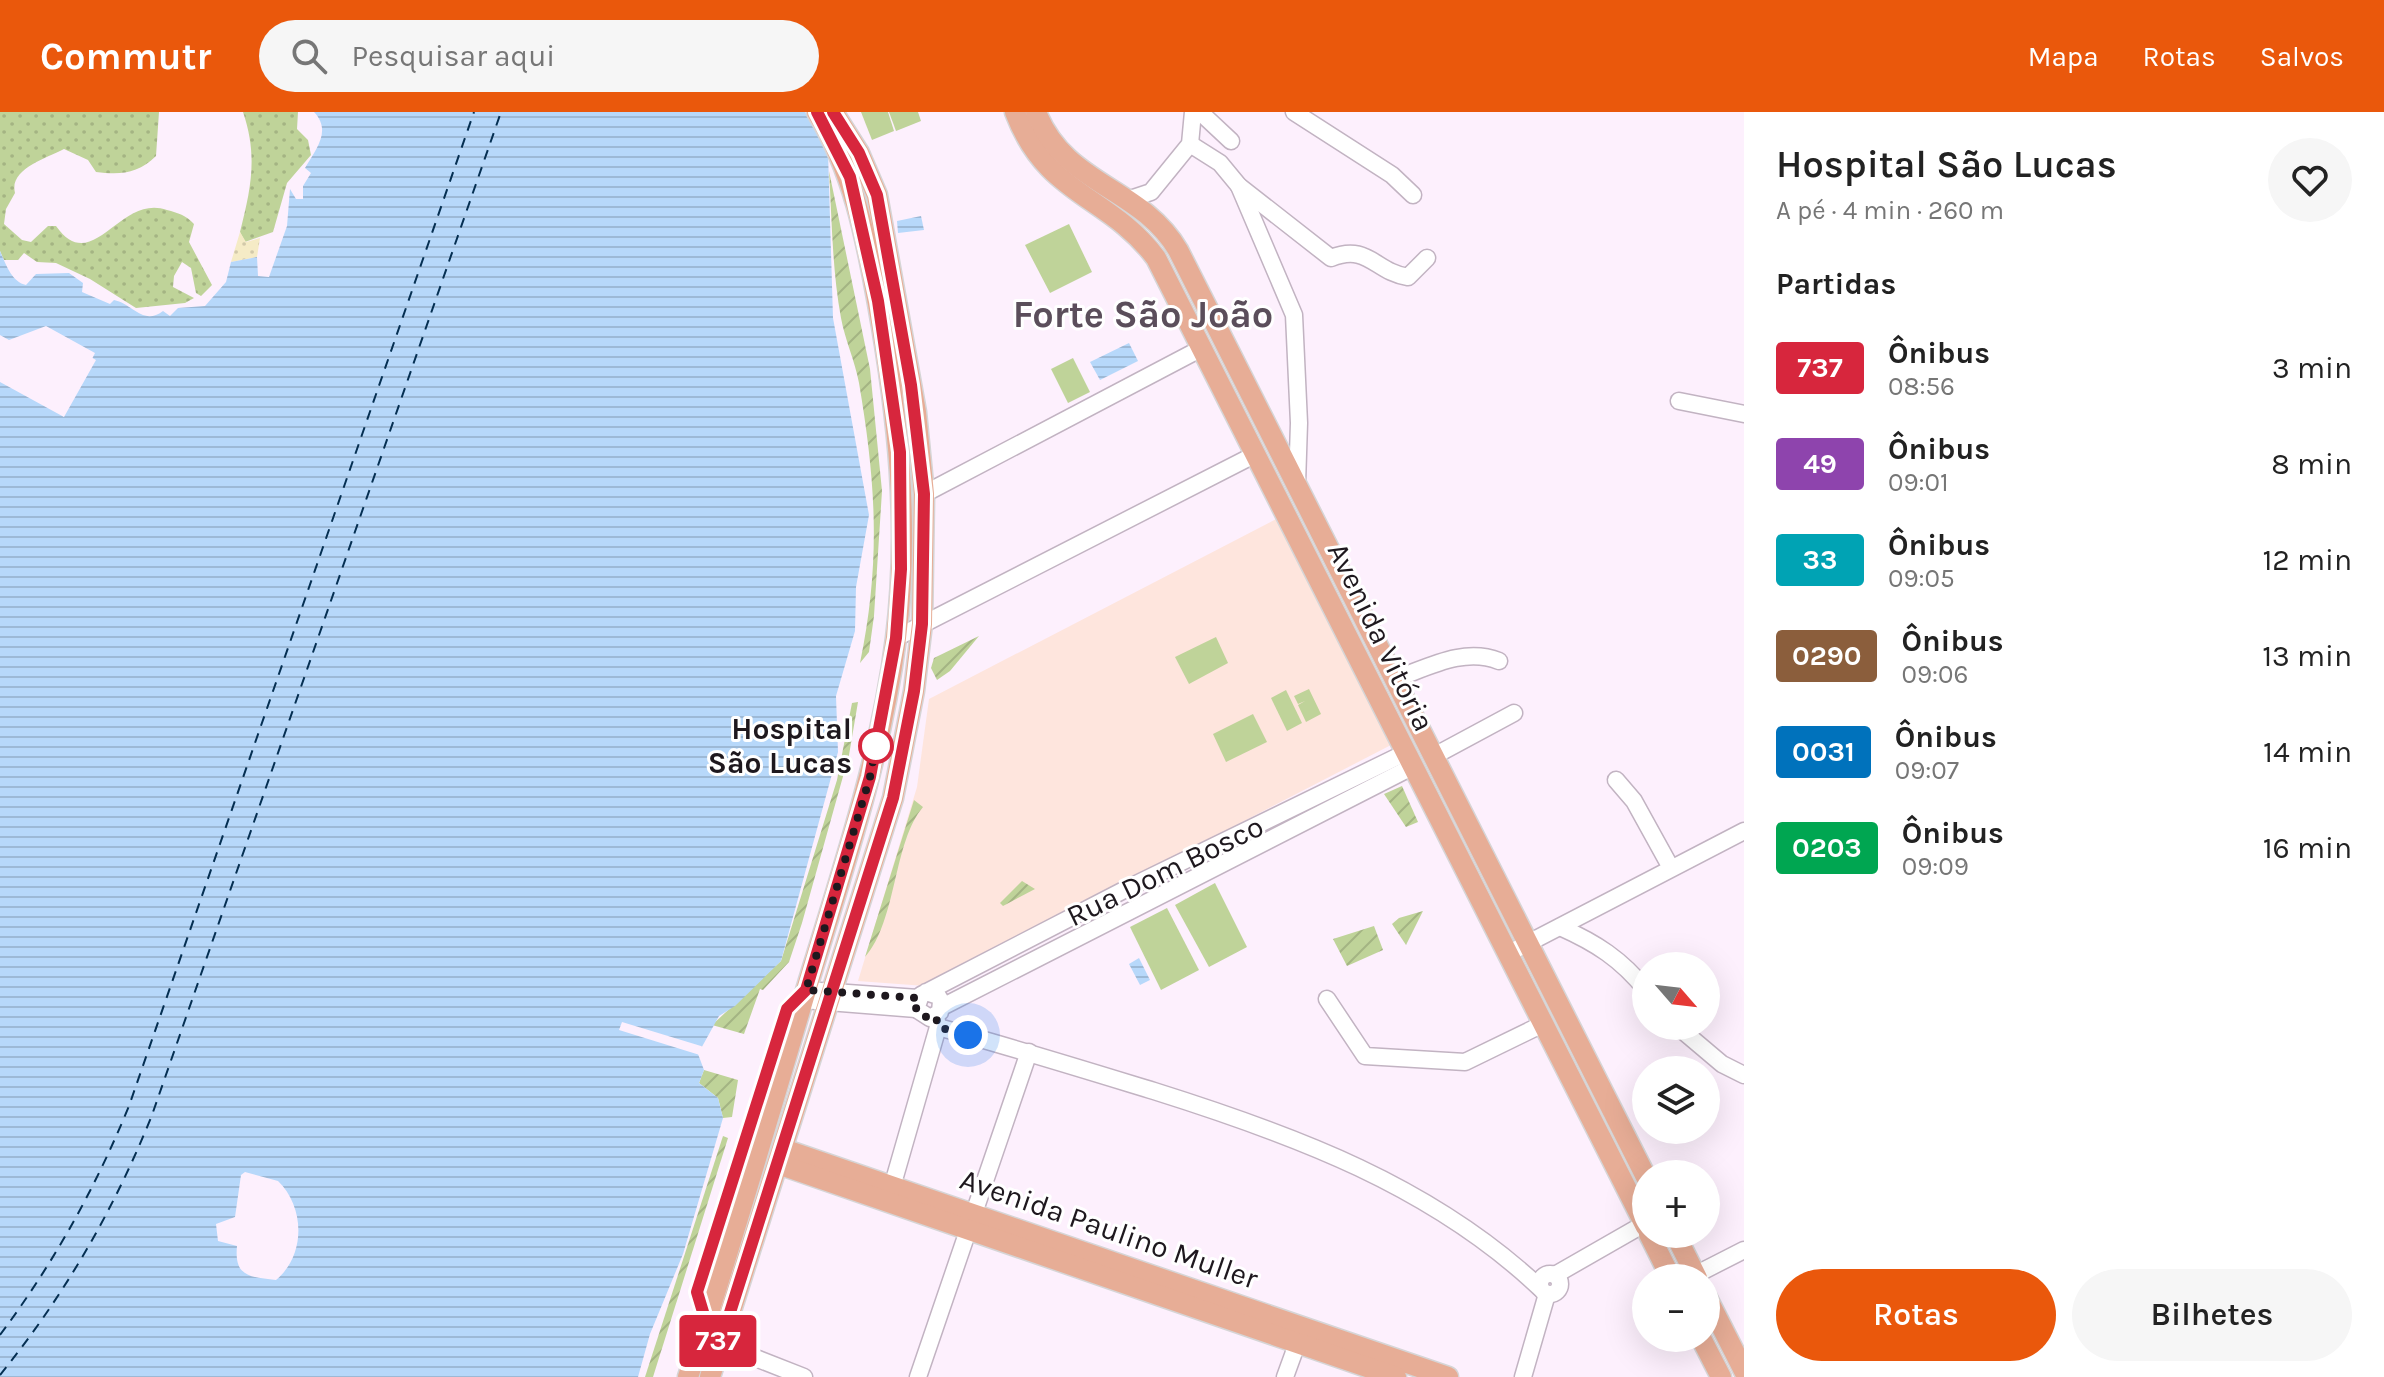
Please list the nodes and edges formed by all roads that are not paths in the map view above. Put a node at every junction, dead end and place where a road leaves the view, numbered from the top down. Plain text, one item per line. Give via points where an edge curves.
1 (817, 112) edge
2 (833, 112) edge
3 (1015, 112) edge
4 (1036, 112) edge
5 (1193, 112) edge
6 (1200, 112) edge
7 (1294, 112) edge
8 (1231, 141) dead end
9 (1190, 144) junction
10 (1151, 192) junction
11 (1413, 195) dead end
12 (1127, 200) junction
13 (1255, 205) junction
14 (1152, 217) junction
15 (1144, 243) junction
16 (1427, 258) dead end
17 (1202, 348) junction
18 (1679, 401) dead end
19 (1744, 414) edge
20 (1256, 454) junction
21 (1297, 486) junction
22 (924, 494) junction
23 (922, 624) junction
24 (896, 638) junction
25 (1499, 661) dead end
26 (1395, 679) junction
27 (1514, 713) dead end
28 (1430, 750) junction
29 (1409, 760) junction
30 (1616, 780) dead end
31 (1744, 831) edge
32 (1671, 868) junction
33 (1560, 927) junction
34 (1528, 944) junction
35 (1507, 954) junction
36 (1632, 973) edge
37 (805, 995) junction
38 (830, 997) junction
39 (1327, 999) dead end
40 (920, 1000) junction
41 (938, 1017) junction
42 (1543, 1024) junction
43 (1694, 1040) edge
44 (1029, 1052) junction
45 (1744, 1075) edge
46 (781, 1157) junction
47 (1637, 1160) edge
48 (755, 1168) junction
49 (892, 1187) junction
50 (1632, 1200) edge
51 (970, 1223) junction
52 (1632, 1236) edge
53 (1744, 1250) edge
54 (1718, 1264) edge
55 (1547, 1283) junction
56 (706, 1322) junction
57 (1720, 1324) edge
58 (720, 1344) junction
59 (1297, 1344) junction
60 (1708, 1352) edge
61 (1355, 1354) junction
62 (1744, 1371) edge
63 (1402, 1372) edge
64 (688, 1377) edge
65 (710, 1377) edge
66 (804, 1377) edge
67 (918, 1377) edge
68 (1285, 1377) edge
69 (1448, 1377) edge
70 (1523, 1377) edge
71 (1721, 1377) edge

1 - 24 main road via 850,177 886,349 902,507
2 - 22 main road via 877,195 916,412
3 - 15 main road, Avenida Vitória via 1046,167
4 - 12 main road, Avenida Vitória via 1058,152
5 - 9 street
6 - 8 street
7 - 11 street via 1392,175
9 - 10 street
9 - 13 street via 1220,163
10 - 12 street
10 - 14 street
12 - 14 main road, Avenida Vitória
13 - 16 street via 1331,258 1363,254 1408,277
13 - 21 street via 1294,315
14 - 15 street
14 - 21 main road, Avenida Vitória via 1178,250
15 - 17 main road, Avenida Vitória
17 - 20 main road, Avenida Vitória
17 - 22 street
18 - 19 street
20 - 23 street
20 - 29 main road, Avenida Vitória
21 - 26 main road, Avenida Vitória
22 - 23 main road
23 - 24 street
23 - 38 main road via 893,798
24 - 37 main road via 870,777
25 - 26 street via 1482,654 1457,657
26 - 28 main road, Avenida Vitória
27 - 28 street
28 - 29 main road
28 - 34 main road, Avenida Vitória
29 - 35 main road, Avenida Vitória
29 - 40 street, Rua Dom Bosco via 1124,890
29 - 41 street, Rua Dom Bosco
30 - 32 street via 1634,801
31 - 32 street
32 - 33 street
33 - 34 street
33 - 36 street via 1602,946
34 - 35 street
34 - 47 main road, Avenida Vitória
35 - 42 main road, Avenida Vitória
37 - 38 street
37 - 48 main road
38 - 40 street
38 - 46 main road
39 - 42 street via 1365,1056 1465,1062
40 - 41 street via 923,1017
41 - 44 street
41 - 49 street
42 - 50 main road, Avenida Vitória
43 - 45 street
44 - 51 street
44 - 55 street via 1259,1124 1362,1167 1428,1202
46 - 48 main road
46 - 49 main road, Avenida Paulino Muller
46 - 51 main road, Avenida Paulino Muller
46 - 58 main road
48 - 56 main road
49 - 51 main road, Avenida Paulino Muller
51 - 59 main road, Avenida Paulino Muller
51 - 61 main road, Avenida Paulino Muller
51 - 67 street
52 - 55 street
53 - 54 street
55 - 70 street
56 - 58 street
56 - 64 main road
57 - 62 main road
58 - 65 main road
58 - 66 street
59 - 61 main road, Avenida Paulino Muller
59 - 68 street
60 - 71 main road
61 - 63 main road, Avenida Paulino Muller
63 - 69 main road, Avenida Paulino Muller

